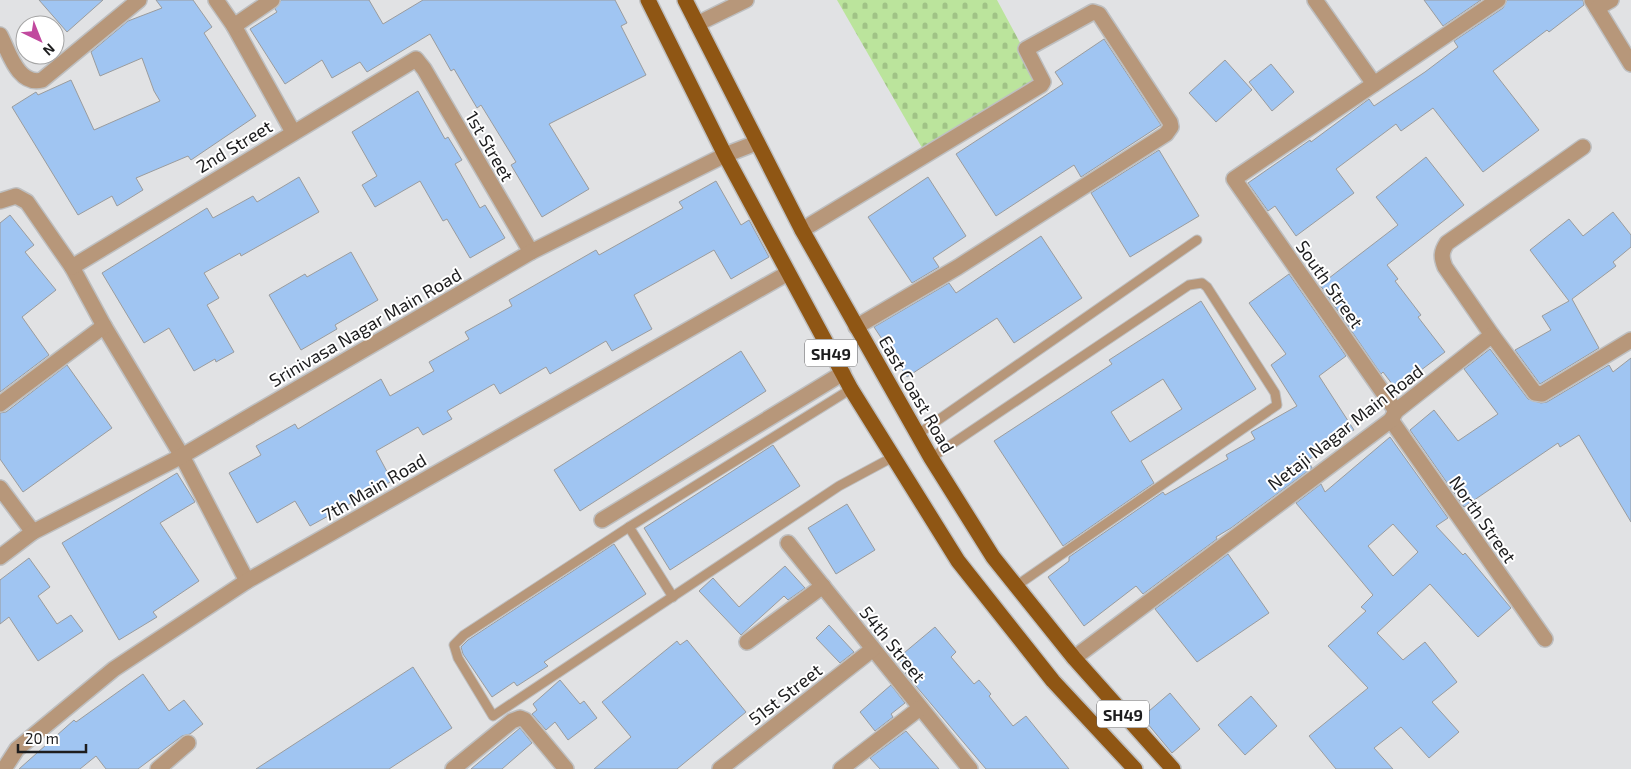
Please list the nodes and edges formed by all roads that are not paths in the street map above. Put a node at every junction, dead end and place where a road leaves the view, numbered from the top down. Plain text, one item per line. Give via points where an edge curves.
1 (139, 0) edge
2 (216, 0) edge
3 (272, 0) edge
4 (648, 0) edge
5 (685, 0) edge
6 (746, 0) edge
7 (1315, 0) edge
8 (1498, 0) edge
9 (1611, 0) edge
10 (1594, 4) edge
11 (696, 24) junction
12 (234, 26) junction
13 (0, 34) edge
14 (416, 59) joint
15 (1631, 64) edge
16 (1374, 84) junction
17 (293, 132) junction
18 (756, 143) junction
19 (1583, 148) dead end
20 (725, 156) junction
21 (0, 201) edge
22 (802, 230) junction
23 (1197, 240) dead end
24 (531, 252) junction
25 (72, 267) junction
26 (788, 274) junction
27 (104, 326) junction
28 (856, 327) junction
29 (1492, 335) junction
30 (1631, 340) edge
31 (842, 374) junction
32 (851, 389) junction
33 (0, 404) edge
34 (1394, 415) junction
35 (918, 434) junction
36 (182, 456) junction
37 (893, 457) junction
38 (931, 458) junction
39 (0, 488) edge
40 (602, 520) dead end
41 (629, 527) junction
42 (33, 532) junction
43 (788, 543) dead end
44 (0, 557) edge
45 (248, 581) junction
46 (823, 586) junction
47 (1016, 586) junction
48 (673, 597) junction
49 (1545, 640) dead end
50 (748, 642) dead end
51 (873, 649) junction
52 (1074, 658) junction
53 (920, 708) junction
54 (188, 743) dead end
55 (4, 769) edge
56 (158, 769) edge
57 (453, 769) edge
58 (566, 769) edge
59 (720, 769) edge
60 (841, 769) edge
61 (970, 769) edge
62 (1135, 769) edge
63 (1173, 769) edge

1 - 13 street via 42,80 32,81 20,74
2 - 12 street
3 - 12 street
4 - 20 main road, SH49
5 - 11 main road, East Coast Road / SH49
6 - 11 street
7 - 16 street
8 - 16 street
9 - 10 street
10 - 15 street
11 - 18 main road, East Coast Road / SH49
12 - 17 street
14 - 17 street, 2nd Street
14 - 24 street, 1st Street
16 - 34 street, South Street via 1234,179
17 - 25 street, 2nd Street
18 - 20 street, Srinivasa Nagar Main Road
18 - 22 main road, East Coast Road / SH49
19 - 29 street via 1442,250 1445,267
20 - 24 street, Srinivasa Nagar Main Road
20 - 26 main road, SH49
21 - 25 street via 16,196 26,202
22 - 28 main road, East Coast Road / SH49
22 - 28 street via 1041,85 1043,82 1026,49 1093,12 1099,14 1170,122 1171,127 1166,134 958,267
23 - 35 lane
24 - 36 street, Srinivasa Nagar Main Road
25 - 27 street
26 - 31 main road, SH49
26 - 45 street, 7th Main Road
27 - 33 street
27 - 36 street
28 - 35 main road, East Coast Road / SH49
29 - 30 street via 1535,393 1542,394
29 - 34 street, Netaji Nagar Main Road
31 - 32 main road, SH49
31 - 40 street
32 - 37 main road, SH49
32 - 41 lane
34 - 49 street, North Street
34 - 52 street, Netaji Nagar Main Road
35 - 38 main road, East Coast Road / SH49
36 - 42 street, Srinivasa Nagar Main Road
36 - 45 street
37 - 48 lane via 839,486
37 - 62 main road, SH49 via 970,578 1053,681
38 - 47 main road, East Coast Road / SH49 via 993,557
38 - 47 lane via 1188,285 1202,283 1207,287 1275,393 1277,405
39 - 42 street
41 - 48 lane
41 - 48 lane via 464,635 454,645 458,658 493,716
42 - 44 street, Srinivasa Nagar Main Road
43 - 46 street, 54th Street
45 - 55 street, 7th Main Road via 114,669 17,750
46 - 50 street
46 - 51 street, 54th Street
47 - 52 main road, East Coast Road / SH49
51 - 53 street, 54th Street
51 - 59 street, 51st Street
52 - 63 main road, East Coast Road / SH49
53 - 60 street
53 - 61 street, 54th Street
54 - 56 street
57 - 58 street via 520,718 526,720

